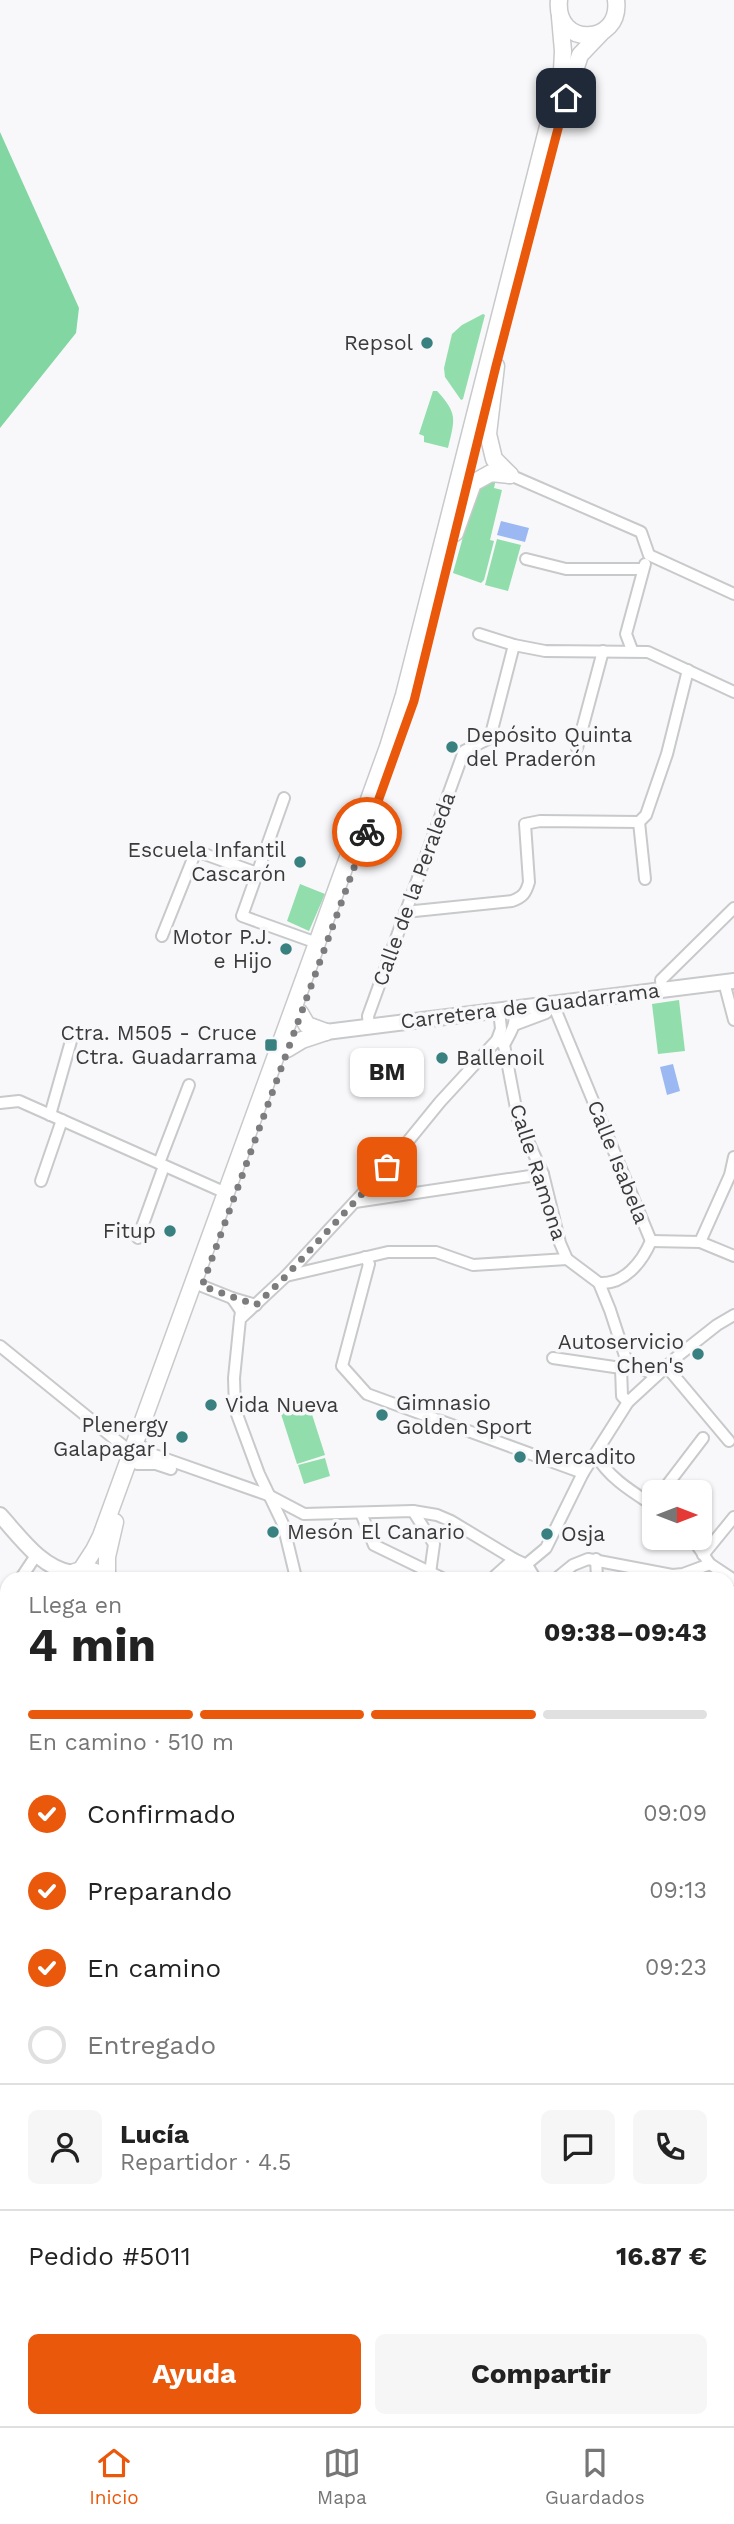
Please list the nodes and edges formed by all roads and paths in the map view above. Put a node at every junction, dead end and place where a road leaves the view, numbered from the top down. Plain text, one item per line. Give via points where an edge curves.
1 (559, 0) edge
2 (616, 0) edge
3 (560, 17) junction
4 (601, 33) junction
5 (496, 366) junction
6 (510, 475) junction
7 (455, 533) junction
8 (649, 555) junction
9 (526, 559) dead end
10 (643, 569) junction
11 (734, 594) edge
12 (480, 634) dead end
13 (514, 645) junction
14 (632, 650) junction
15 (603, 651) junction
16 (688, 670) junction
17 (734, 692) edge
18 (577, 748) dead end
19 (284, 798) dead end
20 (639, 822) junction
21 (257, 873) junction
22 (645, 879) dead end
23 (734, 908) edge
24 (405, 912) junction
25 (162, 936) dead end
26 (317, 943) junction
27 (729, 981) edge
28 (662, 990) junction
29 (553, 1003) junction
30 (506, 1010) junction
31 (300, 1013) junction
32 (734, 1020) edge
33 (514, 1025) junction
34 (369, 1027) junction
35 (326, 1032) junction
36 (71, 1041) dead end
37 (500, 1042) junction
38 (287, 1049) junction
39 (188, 1085) dead end
40 (0, 1103) edge
41 (50, 1115) junction
42 (62, 1119) junction
43 (734, 1157) edge
44 (162, 1164) junction
45 (543, 1174) junction
46 (41, 1181) dead end
47 (226, 1193) junction
48 (355, 1202) junction
49 (138, 1238) dead end
50 (651, 1241) junction
51 (700, 1242) junction
52 (734, 1256) edge
53 (365, 1257) junction
54 (567, 1259) junction
55 (286, 1276) junction
56 (599, 1283) junction
57 (202, 1286) junction
58 (232, 1298) junction
59 (256, 1305) junction
60 (734, 1315) edge
61 (240, 1319) junction
62 (0, 1346) edge
63 (553, 1358) dead end
64 (624, 1365) junction
65 (666, 1366) junction
66 (655, 1375) junction
67 (628, 1402) junction
68 (703, 1438) dead end
69 (729, 1441) dead end
70 (595, 1454) junction
71 (137, 1455) junction
72 (583, 1473) junction
73 (671, 1480) edge
74 (642, 1497) edge
75 (270, 1500) junction
76 (412, 1511) junction
77 (360, 1513) junction
78 (303, 1514) junction
79 (0, 1515) edge
80 (734, 1517) edge
81 (283, 1524) junction
82 (701, 1550) edge
83 (39, 1557) junction
84 (514, 1559) junction
85 (596, 1559) junction
86 (707, 1559) junction
87 (527, 1564) junction
88 (26, 1572) edge
89 (49, 1572) edge
90 (67, 1572) edge
91 (75, 1572) edge
92 (106, 1572) edge
93 (295, 1572) edge
94 (428, 1572) edge
95 (430, 1572) edge
96 (499, 1572) edge
97 (506, 1572) edge
98 (532, 1572) edge
99 (564, 1572) edge
100 (597, 1572) edge
101 (650, 1572) edge
102 (685, 1572) edge
103 (724, 1572) edge

1 - 3 highway
2 - 4 highway via 615,18
3 - 4 highway via 572,32
3 - 26 highway via 562,71 404,695
4 - 5 highway via 580,55 573,71
5 - 6 highway via 488,434 494,459
5 - 7 highway
6 - 7 highway via 491,473 473,483
6 - 8 street via 641,532
7 - 31 highway via 414,701
8 - 10 street
8 - 11 street
9 - 10 street via 566,569
10 - 14 street via 626,634
12 - 13 street
13 - 15 street via 545,651
13 - 24 street, Calle de la Peraleda via 489,738 464,751
14 - 15 street
14 - 16 street
15 - 18 street
16 - 17 street
16 - 20 street via 667,754 646,815
19 - 21 street
20 - 22 street
20 - 24 street via 525,824 529,882 521,897
21 - 25 street via 196,851
21 - 26 street via 242,916
23 - 28 street via 661,980
24 - 34 street, Calle de la Peraleda via 368,1016
26 - 47 highway
27 - 28 main road, Carretera de Guadarrama
27 - 32 street
28 - 29 main road, Carretera de Guadarrama
29 - 30 main road, Carretera de Guadarrama
29 - 33 street via 546,1013
29 - 50 street, Calle Isabela
30 - 33 street via 515,1015
30 - 34 main road, Carretera de Guadarrama
30 - 37 street, Calle Ramona
31 - 35 highway via 307,1025
31 - 38 highway
33 - 37 street
34 - 35 main road, Carretera de Guadarrama
35 - 38 highway
36 - 41 street
37 - 45 street, Calle Ramona via 518,1119
37 - 48 street via 446,1095
38 - 57 highway
39 - 44 street
40 - 41 street via 19,1101
41 - 42 street
42 - 44 street
42 - 46 street
43 - 51 street
44 - 47 street
44 - 49 street
45 - 48 street
45 - 54 street, Calle Ramona
47 - 71 highway
48 - 55 street
50 - 51 street, Calle Isabela
50 - 56 street via 645,1256 623,1278
51 - 52 street, Calle Isabela
53 - 54 street via 436,1252 472,1265
53 - 55 street
53 - 72 street via 369,1264 342,1366 367,1394
54 - 56 street, Calle Ramona
55 - 59 street
56 - 64 street via 614,1320
57 - 58 street
57 - 71 highway
58 - 59 street
58 - 61 street via 241,1311
59 - 61 street
60 - 65 street
61 - 75 street via 235,1409
62 - 71 street
63 - 64 street
64 - 66 street
64 - 67 street via 622,1396
65 - 66 street
65 - 69 street
66 - 67 street
67 - 70 street
68 - 73 street
70 - 72 street
70 - 74 street via 604,1470
71 - 75 street
71 - 75 street via 149,1453
71 - 91 highway via 94,1550
71 - 92 highway via 112,1532
72 - 87 street via 546,1548
75 - 78 street
75 - 81 street
76 - 77 street
76 - 84 street via 451,1521
76 - 95 street via 434,1544
77 - 78 street
77 - 94 street via 374,1545
78 - 81 street via 292,1514
79 - 83 main road
80 - 86 street
81 - 93 street
82 - 86 street
83 - 88 street
83 - 89 main road
83 - 90 main road
84 - 87 street
84 - 96 street
85 - 99 street
85 - 100 street
85 - 101 street
86 - 102 street
86 - 103 street
87 - 97 street
87 - 98 street

